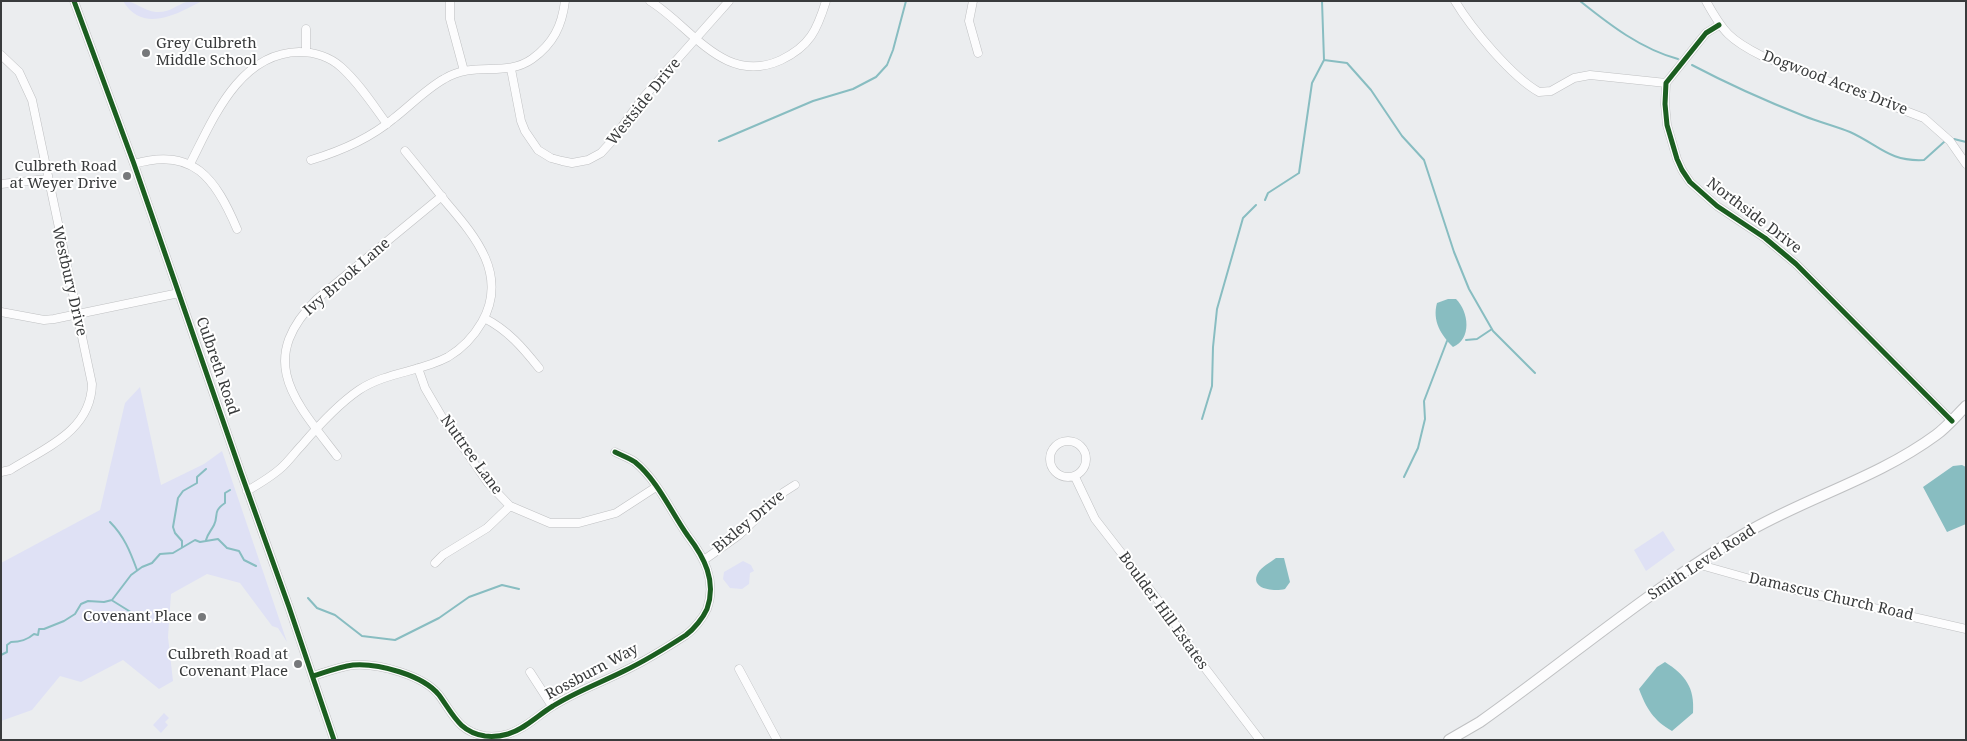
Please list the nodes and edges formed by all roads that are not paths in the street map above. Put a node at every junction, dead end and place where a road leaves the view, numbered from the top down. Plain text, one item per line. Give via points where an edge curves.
1 (74, 1) edge
2 (450, 1) edge
3 (565, 1) edge
4 (650, 1) edge
5 (729, 1) edge
6 (826, 1) edge
7 (972, 1) edge
8 (1455, 1) edge
9 (1706, 1) edge
10 (1719, 25) junction
11 (306, 29) dead end
12 (696, 39) junction
13 (306, 52) junction
14 (978, 53) dead end
15 (1, 54) edge
16 (511, 69) junction
17 (464, 71) junction
18 (1666, 83) junction
19 (387, 124) junction
20 (404, 151) dead end
21 (311, 160) dead end
22 (134, 164) junction
23 (190, 164) junction
24 (1966, 164) edge
25 (47, 179) junction
26 (1, 184) edge
27 (442, 196) junction
28 (237, 229) dead end
29 (179, 294) junction
30 (1, 312) edge
31 (77, 315) junction
32 (484, 318) junction
33 (418, 368) junction
34 (539, 368) dead end
35 (1966, 406) edge
36 (1952, 421) junction
37 (316, 428) junction
38 (615, 452) dead end
39 (337, 456) dead end
40 (1, 472) edge
41 (1075, 477) junction
42 (795, 485) dead end
43 (656, 487) junction
44 (247, 491) junction
45 (510, 506) junction
46 (704, 560) junction
47 (434, 563) dead end
48 (1697, 564) junction
49 (1966, 628) edge
50 (739, 669) dead end
51 (530, 672) dead end
52 (313, 676) junction
53 (552, 706) junction
54 (334, 740) edge
55 (777, 740) edge
56 (1260, 740) edge
57 (1449, 740) edge

1 - 22 street, Culbreth Road
2 - 17 street via 450,19
3 - 16 street via 553,40 531,60
4 - 12 street
5 - 12 street, Westside Drive
6 - 12 street via 819,25 810,40 773,64 736,64 721,58
7 - 14 street via 969,21
8 - 18 street via 1517,77 1539,92 1551,91 1574,78 1590,75
9 - 10 street, Dogwood Acres Drive
10 - 18 street via 1706,34
10 - 24 street, Dogwood Acres Drive via 1732,38 1762,56 1924,118 1950,141
11 - 13 street
12 - 16 street, Westside Drive via 642,99 601,152 588,160 572,163 551,158 532,142 521,121
13 - 19 street via 342,68
13 - 23 street via 277,55 244,76 222,104
15 - 25 street, Westbury Drive via 19,72 32,100
16 - 17 street via 475,68
17 - 19 street via 444,79
18 - 36 street, Northside Drive via 1667,125 1677,159 1690,182 1796,264
19 - 21 street via 354,144
20 - 27 street
22 - 23 street via 160,158
22 - 29 street, Culbreth Road
23 - 28 street via 216,188
25 - 26 street
25 - 31 street, Westbury Drive
27 - 32 street via 475,236 487,260 491,289
27 - 37 street, Ivy Brook Lane via 317,299 297,322 287,348 286,373 292,394
29 - 31 street
29 - 44 street, Culbreth Road
30 - 31 street via 44,320
31 - 40 street, Westbury Drive via 92,384 88,409 73,429 10,470
32 - 33 street via 476,332 458,350 438,362
32 - 34 street via 510,335
33 - 37 street via 362,388
33 - 45 street, Nuttree Lane via 425,388 442,417 488,483
35 - 36 main road, Smith Level Road
36 - 48 main road, Smith Level Road via 1900,458 1752,529
37 - 39 street, Ivy Brook Lane
37 - 44 street via 282,467
38 - 43 street, Rossburn Way via 633,461
41 - 41 street via 1084,470 1086,453 1079,444 1063,442 1050,454 1051,466 1064,478
41 - 56 street, Boulder Hill Estates via 1095,520 1168,613
42 - 46 street, Bixley Drive via 739,535
43 - 45 street, Nuttree Lane via 616,513 579,523 550,523
43 - 46 street, Rossburn Way
44 - 52 street, Culbreth Road
45 - 47 street via 487,528
46 - 53 street, Rossburn Way via 710,582 707,610 688,634 626,670
48 - 49 street, Damascus Church Road via 1768,584
48 - 57 main road, Smith Level Road via 1480,722
50 - 55 street
51 - 53 street
52 - 53 street, Rossburn Way via 355,665 408,674 428,684 458,723 484,736 508,734
52 - 54 street, Culbreth Road

